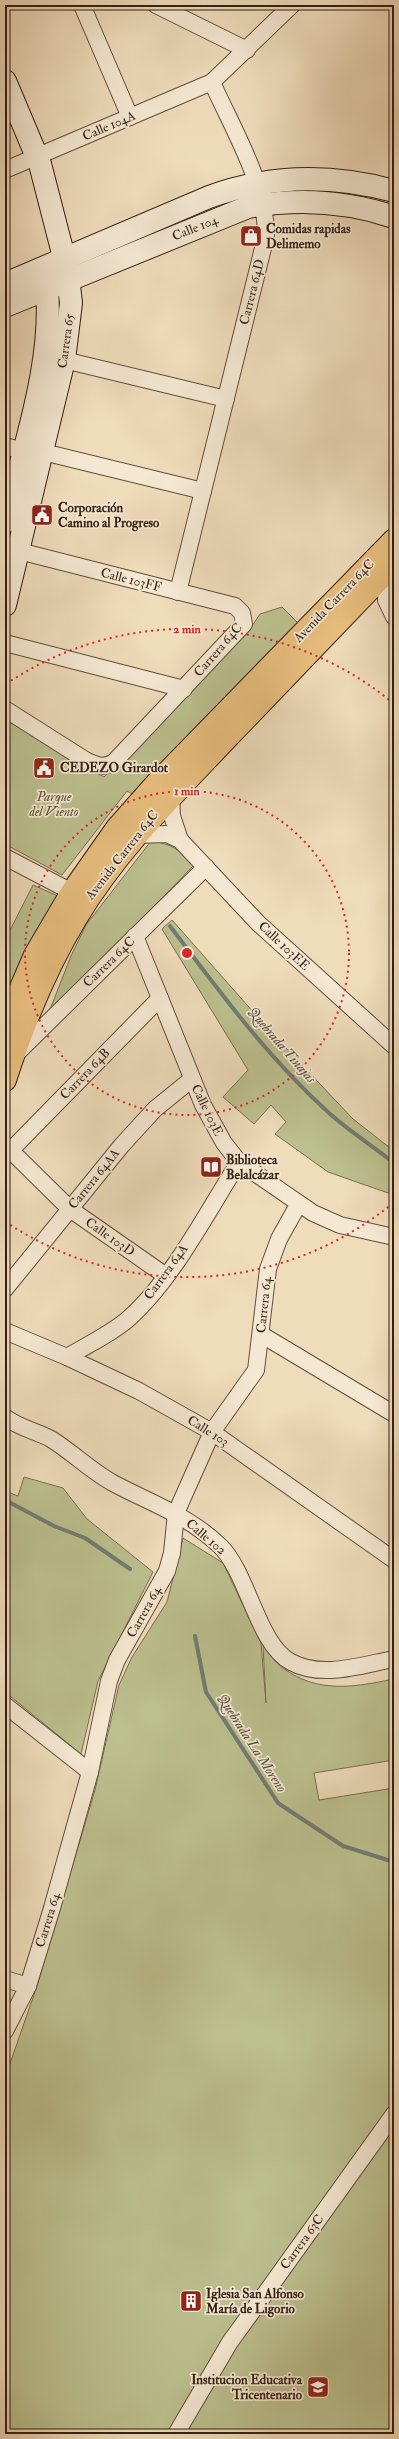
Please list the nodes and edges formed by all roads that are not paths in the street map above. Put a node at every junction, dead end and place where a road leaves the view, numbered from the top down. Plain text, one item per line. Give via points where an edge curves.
1 (82, 5) edge
2 (156, 5) edge
3 (292, 5) edge
4 (248, 50) junction
5 (5, 81) edge
6 (212, 82) junction
7 (130, 117) junction
8 (37, 156) junction
9 (5, 170) edge
10 (256, 183) junction
11 (394, 191) edge
12 (262, 204) junction
13 (394, 217) edge
14 (65, 258) junction
15 (44, 267) junction
16 (69, 280) junction
17 (5, 284) edge
18 (47, 289) junction
19 (5, 306) edge
20 (64, 360) junction
21 (226, 399) junction
22 (24, 450) edge
23 (203, 491) junction
24 (5, 522) edge
25 (394, 540) edge
26 (18, 551) junction
27 (391, 567) edge
28 (178, 592) junction
29 (5, 605) edge
30 (242, 613) joint
31 (394, 618) edge
32 (5, 643) edge
33 (184, 689) junction
34 (5, 709) edge
35 (171, 795) junction
36 (135, 835) junction
37 (180, 840) junction
38 (5, 858) edge
39 (206, 867) junction
40 (72, 892) junction
41 (135, 936) junction
42 (160, 998) junction
43 (5, 1025) edge
44 (394, 1046) edge
45 (12, 1057) junction
46 (192, 1079) junction
47 (5, 1080) edge
48 (8, 1148) edge
49 (239, 1162) junction
50 (298, 1205) junction
51 (70, 1209) junction
52 (394, 1237) edge
53 (166, 1276) junction
54 (5, 1289) edge
55 (5, 1331) edge
56 (262, 1335) junction
57 (67, 1357) junction
58 (394, 1414) edge
59 (5, 1417) edge
60 (212, 1432) junction
61 (176, 1513) junction
62 (394, 1560) edge
63 (394, 1659) edge
64 (5, 1705) edge
65 (90, 1772) junction
66 (5, 1979) edge
67 (28, 1986) junction
68 (5, 2031) edge
69 (394, 2114) edge
70 (176, 2434) edge

1 - 7 street
2 - 4 street
3 - 4 street
4 - 6 street
5 - 8 main road, Carrera 65
6 - 7 street, Calle 104A
6 - 10 street, Carrera 64D
7 - 8 street, Calle 104A
8 - 9 street, Calle 104A
8 - 14 main road, Carrera 65
10 - 11 main road, Calle 104 via 286,180 346,181
10 - 12 street, Carrera 64D
10 - 14 main road, Calle 104 via 209,197
12 - 13 main road, Calle 104 via 284,201 337,203
12 - 16 main road, Calle 104 via 233,212
12 - 21 street, Carrera 64D via 266,236
14 - 15 main road, Calle 104
14 - 16 main road, Carrera 65
15 - 17 main road, Calle 104
15 - 18 main road, Carrera 65
16 - 18 main road, Calle 104
16 - 20 main road, Carrera 65 via 70,321
18 - 19 main road, Calle 104
18 - 22 main road, Carrera 65 via 46,344
20 - 21 street
20 - 22 main road, Carrera 65
21 - 23 street, Carrera 64D
22 - 23 street
22 - 24 main road, Carrera 65
22 - 26 main road, Carrera 65
23 - 28 street, Carrera 64D
25 - 40 main road, Avenida Carrera 64C via 136,806
26 - 28 street, Calle 103FF
26 - 29 main road, Carrera 65
27 - 31 street via 386,600
27 - 35 main road, Avenida Carrera 64C
28 - 30 street, Calle 103FF via 235,606
30 - 33 street, Carrera 64C via 244,624 240,630
32 - 33 street
33 - 34 street, Carrera 64C via 114,762 100,766
35 - 36 main road, Avenida Carrera 64C
35 - 37 street, Calle 103EE via 172,816
36 - 37 street, Calle 103EE via 163,833
36 - 45 main road, Avenida Carrera 64C via 76,918 44,980
37 - 39 street, Calle 103EE
38 - 40 street
39 - 41 street, Carrera 64C
39 - 44 street, Calle 103EE via 259,924
40 - 43 main road, Avenida Carrera 64C via 35,955
41 - 42 street, Calle 103E
41 - 45 street, Carrera 64C
42 - 46 street, Calle 103E
42 - 48 street, Carrera 64B
45 - 47 main road, Avenida Carrera 64C
46 - 49 street, Calle 103E via 213,1125
46 - 51 street, Carrera 64AA via 155,1109
48 - 51 street, Calle 103D
49 - 50 street, Calle 103E
49 - 53 street, Carrera 64A
50 - 52 street, Calle 103E via 340,1225
50 - 56 street, Carrera 64 via 279,1239 268,1269
51 - 53 street, Calle 103D
51 - 54 street, Carrera 64AA
53 - 57 street, Carrera 64A via 139,1308 114,1330
55 - 57 street, Calle 103
56 - 58 street
56 - 60 street, Carrera 64 via 256,1370
57 - 60 street, Calle 103 via 139,1391
59 - 61 street, Calle 102 via 50,1438 111,1482
60 - 61 street, Carrera 64
60 - 62 street, Calle 103
61 - 63 street, Calle 102 via 222,1548 232,1560 274,1645 289,1662 322,1670
61 - 65 street, Carrera 64 via 172,1553 166,1571 117,1660 109,1681
64 - 65 street
65 - 67 street, Carrera 64
66 - 67 street
67 - 68 street, Carrera 64
69 - 70 street, Carrera 63C via 247,2316

